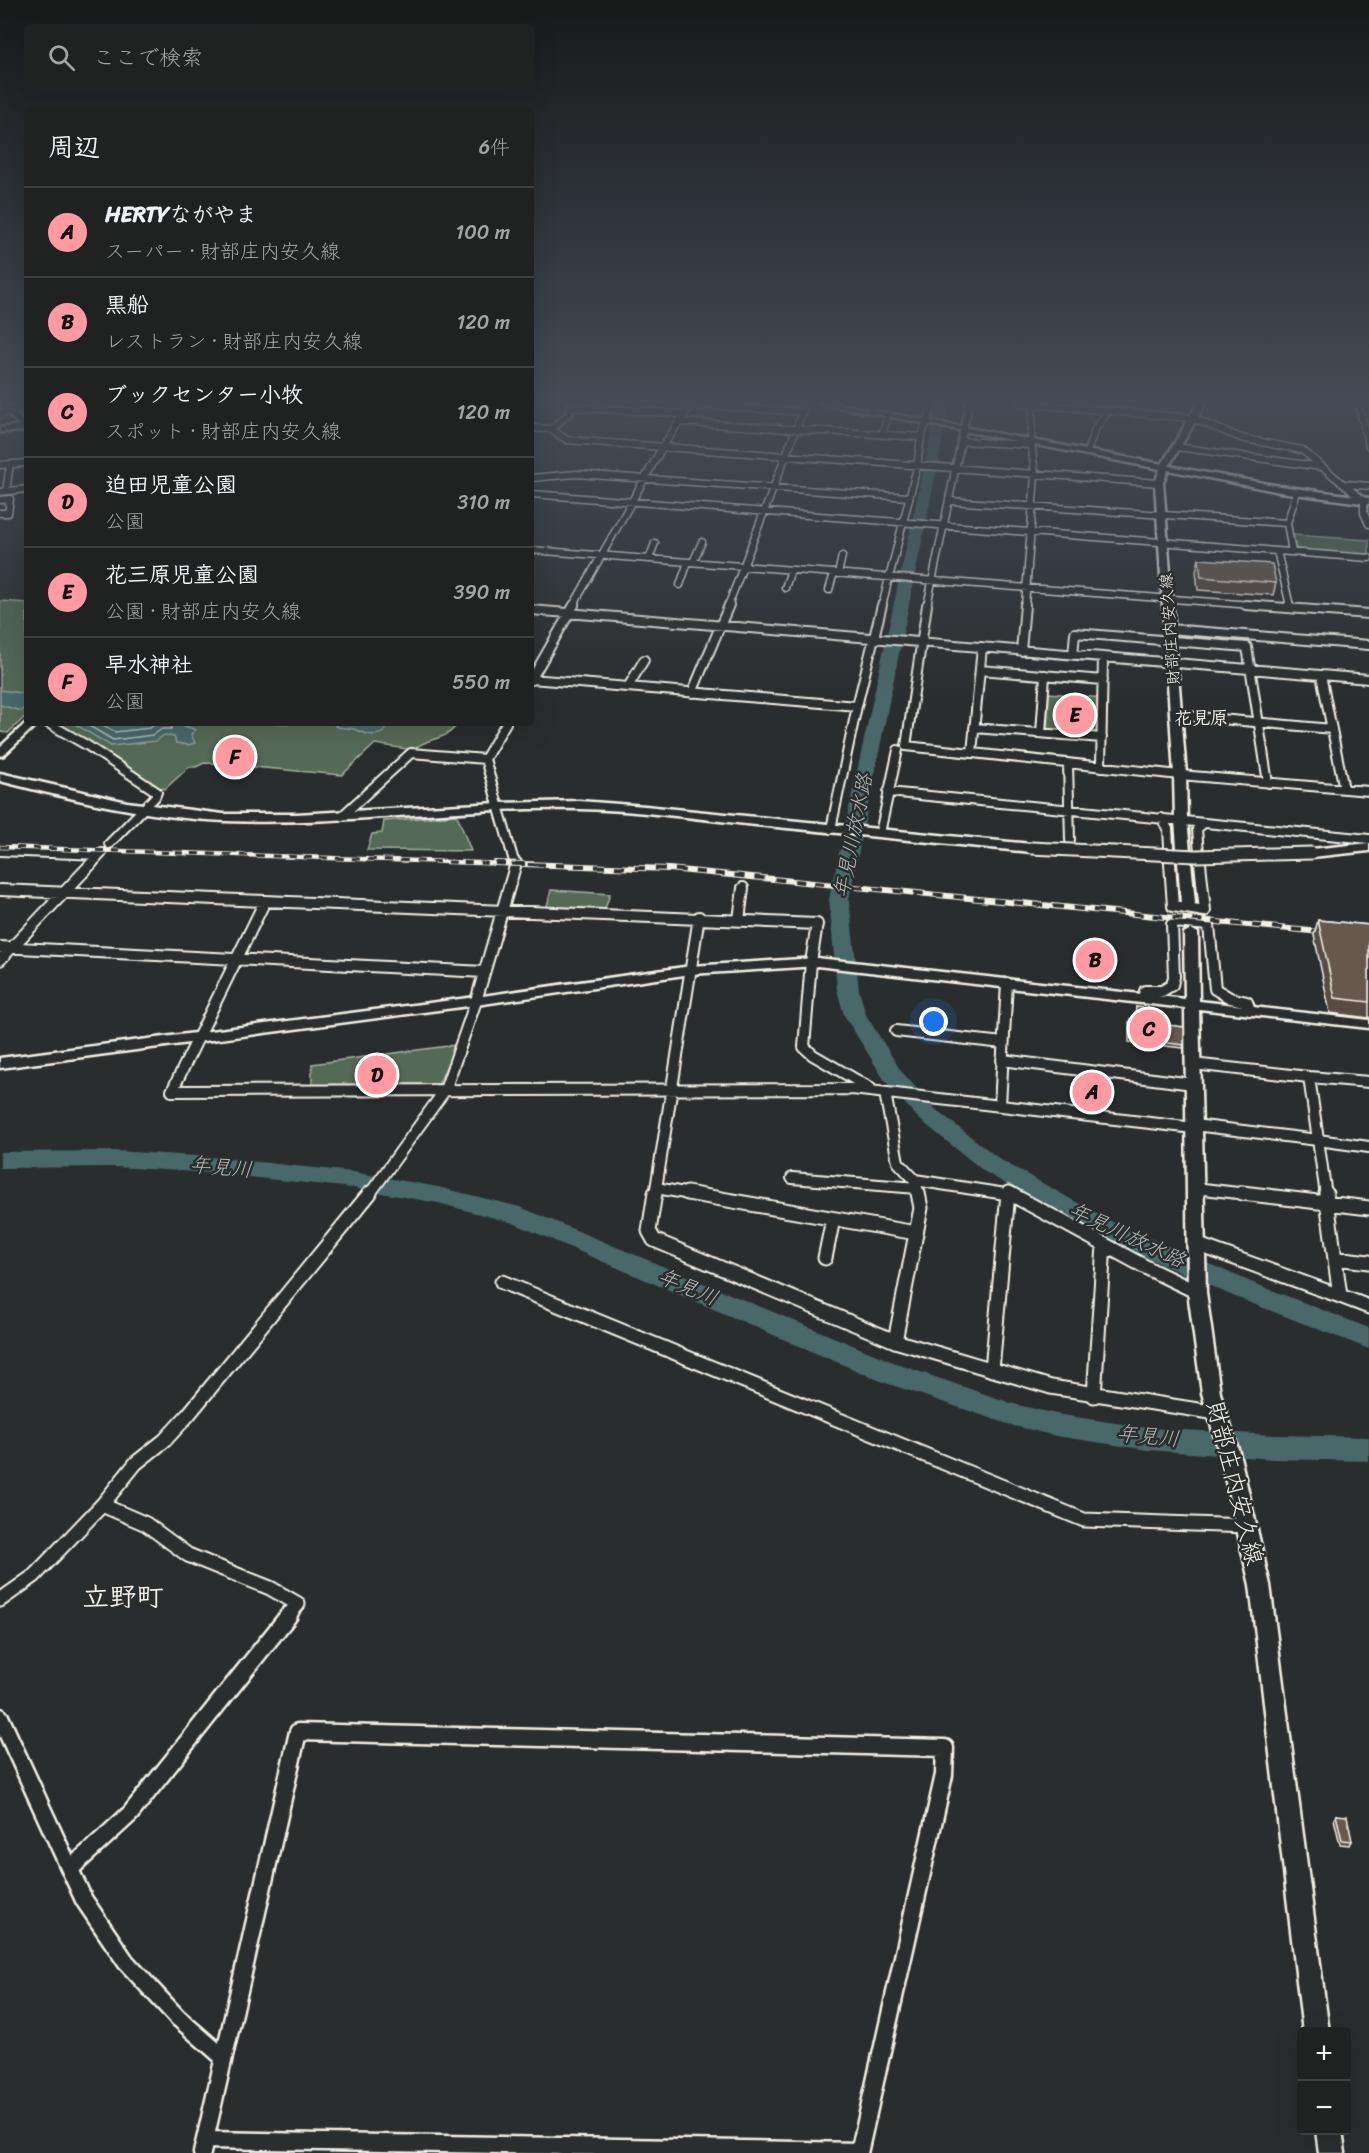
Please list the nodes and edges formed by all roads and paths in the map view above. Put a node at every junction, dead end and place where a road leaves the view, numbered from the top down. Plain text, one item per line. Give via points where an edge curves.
1 (9, 503) edge
2 (632, 503) edge
3 (652, 503) edge
4 (768, 503) edge
5 (907, 503) edge
6 (949, 503) edge
7 (991, 503) edge
8 (1160, 503) edge
9 (1293, 503) edge
10 (1366, 503) edge
11 (1032, 506) junction
12 (765, 512) junction
13 (0, 513) edge
14 (1160, 515) junction
15 (904, 523) junction
16 (1287, 524) junction
17 (1369, 524) edge
18 (941, 526) junction
19 (1030, 532) junction
20 (702, 542) dead end
21 (1163, 542) junction
22 (655, 543) dead end
23 (534, 550) edge
24 (1277, 551) junction
25 (1292, 552) junction
26 (603, 556) junction
27 (842, 556) dead end
28 (1369, 558) edge
29 (649, 559) junction
30 (691, 562) junction
31 (745, 567) junction
32 (790, 570) junction
33 (836, 574) junction
34 (888, 578) junction
35 (931, 581) junction
36 (680, 585) dead end
37 (785, 588) dead end
38 (1026, 588) junction
39 (829, 591) dead end
40 (1166, 598) junction
41 (1290, 608) junction
42 (534, 611) edge
43 (570, 613) junction
44 (1369, 614) edge
45 (721, 625) junction
46 (1169, 629) junction
47 (873, 638) junction
48 (1170, 641) junction
49 (923, 643) junction
50 (1369, 645) edge
51 (982, 647) junction
52 (1020, 651) junction
53 (1073, 655) junction
54 (1103, 657) junction
55 (644, 660) dead end
56 (1172, 663) junction
57 (1251, 669) junction
58 (980, 670) junction
59 (534, 674) edge
60 (1045, 675) junction
61 (1321, 675) junction
62 (534, 679) edge
63 (1369, 679) edge
64 (1103, 680) junction
65 (628, 687) junction
66 (692, 693) junction
67 (857, 706) junction
68 (1176, 715) junction
69 (1259, 723) junction
70 (29, 726) edge
71 (53, 726) edge
72 (504, 726) edge
73 (974, 728) junction
74 (1332, 729) junction
75 (1041, 733) junction
76 (1102, 738) junction
77 (898, 750) dead end
78 (0, 753) edge
79 (972, 753) junction
80 (485, 759) junction
81 (1068, 764) junction
82 (1101, 767) junction
83 (1180, 775) junction
84 (0, 777) edge
85 (1268, 783) junction
86 (1344, 789) junction
87 (1369, 791) edge
88 (888, 792) junction
89 (500, 806) junction
90 (144, 809) junction
91 (1069, 809) junction
92 (342, 816) junction
93 (1161, 818) junction
94 (1180, 820) junction
95 (1204, 823) junction
96 (831, 829) junction
97 (876, 833) junction
98 (1369, 839) edge
99 (1070, 840) dead end
100 (109, 844) dead end
101 (1369, 847) edge
102 (0, 851) edge
103 (743, 888) dead end
104 (0, 890) edge
105 (65, 892) junction
106 (265, 901) junction
107 (1188, 903) dead end
108 (502, 910) junction
109 (699, 917) junction
110 (739, 920) junction
111 (1191, 933) dead end
112 (0, 947) edge
113 (12, 948) junction
114 (236, 959) junction
115 (0, 960) edge
116 (814, 962) junction
117 (691, 970) junction
118 (484, 972) junction
119 (1007, 983) junction
120 (1143, 998) junction
121 (476, 1002) junction
122 (1193, 1004) junction
123 (1250, 1010) junction
124 (1369, 1024) edge
125 (896, 1031) dead end
126 (197, 1037) junction
127 (1003, 1043) junction
128 (1002, 1060) junction
129 (0, 1063) edge
130 (1193, 1064) junction
131 (1309, 1077) junction
132 (1369, 1082) edge
133 (1193, 1084) junction
134 (445, 1090) junction
135 (671, 1091) junction
136 (880, 1092) junction
137 (1000, 1106) junction
138 (1194, 1127) junction
139 (1318, 1140) junction
140 (1369, 1147) edge
141 (792, 1178) dead end
142 (916, 1184) junction
143 (656, 1188) junction
144 (1195, 1188) junction
145 (1008, 1193) junction
146 (1328, 1203) junction
147 (1369, 1208) edge
148 (833, 1219) junction
149 (916, 1233) junction
150 (1104, 1245) junction
151 (1196, 1246) junction
152 (825, 1258) dead end
153 (1335, 1258) junction
154 (1369, 1262) edge
155 (502, 1282) dead end
156 (1196, 1288) junction
157 (1340, 1296) junction
158 (1369, 1307) edge
159 (895, 1341) junction
160 (992, 1370) junction
161 (1094, 1396) junction
162 (1219, 1417) junction
163 (102, 1505) junction
164 (1247, 1526) junction
165 (0, 1600) edge
166 (0, 1719) edge
167 (70, 1869) junction
168 (1315, 2027) edge
169 (223, 2057) junction
170 (1330, 2135) edge
171 (203, 2146) edge
172 (859, 2152) edge
173 (1332, 2153) edge

1 - 13 street via 8,513
2 - 26 street
3 - 12 street
4 - 12 street
5 - 15 street
6 - 18 street
7 - 11 street
8 - 14 street, 財部庄内安久線
9 - 16 street
10 - 17 street via 1364,513
11 - 14 street
11 - 19 street
12 - 15 street
12 - 31 street
14 - 16 street
14 - 21 street, 財部庄内安久線
15 - 18 street
15 - 34 street
16 - 25 street
18 - 19 street
18 - 35 street
19 - 21 street
19 - 38 street
20 - 30 street
21 - 24 street
21 - 40 street, 財部庄内安久線
22 - 29 street
23 - 26 street
24 - 25 street
24 - 41 street
25 - 28 street
26 - 29 street
26 - 43 street
27 - 33 street
29 - 30 street
30 - 31 street
30 - 36 street
31 - 32 street
31 - 45 street
32 - 33 street
32 - 37 street
33 - 34 street
33 - 39 street
34 - 35 street
34 - 47 street
35 - 38 street
35 - 49 street
38 - 40 street
38 - 52 street
40 - 41 street
40 - 46 street, 財部庄内安久線
41 - 44 street
42 - 43 street
43 - 45 street
43 - 59 street
45 - 47 street
45 - 66 street
46 - 48 street, 財部庄内安久線
46 - 50 street
47 - 49 street
47 - 67 street
48 - 53 street via 1075,633
48 - 56 street, 財部庄内安久線
48 - 57 street via 1247,647
49 - 51 street
49 - 79 street via 906,746
51 - 52 street
51 - 58 street
52 - 53 street
53 - 54 street
54 - 56 street
54 - 64 street
55 - 65 street
56 - 57 street
56 - 68 street, 財部庄内安久線
57 - 61 street
57 - 69 street
58 - 60 street
58 - 73 street
60 - 64 street
60 - 75 street
61 - 63 street
61 - 74 street
62 - 65 street
64 - 76 street
65 - 66 street
66 - 67 street
67 - 96 street
68 - 69 street
68 - 83 street, 財部庄内安久線
69 - 74 street
69 - 85 street
70 - 78 street
71 - 90 street via 154,789 156,795
72 - 80 street
73 - 75 street
73 - 79 street
74 - 86 street
75 - 76 street
76 - 82 street
77 - 88 street
79 - 81 street
80 - 89 street
80 - 92 street via 411,753
81 - 82 street
81 - 91 street
82 - 83 street
83 - 85 street
83 - 94 street, 財部庄内安久線
84 - 90 street via 70,796
85 - 86 street
86 - 87 street
88 - 91 street
88 - 97 street
89 - 92 street
89 - 96 street via 618,807
89 - 108 street via 516,863
90 - 92 street via 254,818
90 - 100 street
91 - 93 street
91 - 99 street
93 - 94 street
93 - 95 street via 1168,829 1173,906 1205,911 1197,829
94 - 95 street
94 - 107 street, 財部庄内安久線
95 - 98 street
96 - 97 street
97 - 101 street, bridge via 1031,848 1184,856 1312,853
102 - 105 street via 101,854
103 - 110 street
104 - 105 street
105 - 106 street
105 - 113 street
106 - 108 street
106 - 114 street
108 - 109 street
108 - 118 street
109 - 110 street
109 - 117 street
110 - 116 street via 817,924
111 - 122 street, 財部庄内安久線
112 - 113 street
113 - 114 street
113 - 115 street
114 - 118 street
114 - 126 street
116 - 117 street
116 - 119 street
116 - 136 street via 804,1047
117 - 121 street
117 - 135 street
118 - 121 street
119 - 120 street
119 - 127 street
120 - 122 street
120 - 123 street via 1145,991 1162,991 1172,985 1172,924 1209,925 1215,988 1230,998 1247,1002
121 - 126 street
121 - 134 street
122 - 123 street
122 - 130 street, 財部庄内安久線
123 - 124 street
125 - 127 street
126 - 129 street
126 - 134 street via 172,1091
127 - 128 street
128 - 133 street
128 - 137 street
130 - 131 street
130 - 133 street, 財部庄内安久線
131 - 132 street
131 - 139 street
133 - 138 street, 財部庄内安久線
134 - 135 street
134 - 163 street via 368,1196 188,1415 136,1463
135 - 136 street
135 - 143 street
136 - 137 street
136 - 142 street via 898,1162
137 - 138 street
138 - 139 street
138 - 144 street, 財部庄内安久線
139 - 140 street
139 - 146 street
141 - 142 street
142 - 145 street
142 - 149 street via 921,1208
143 - 148 street
143 - 159 street via 649,1230 654,1240
144 - 146 street
144 - 151 street, 財部庄内安久線
145 - 150 street
145 - 160 street
146 - 147 street
146 - 153 street
148 - 149 street
148 - 152 street
149 - 159 street
150 - 156 street
150 - 161 street
151 - 156 street, 財部庄内安久線
151 - 157 street
153 - 154 street
153 - 157 street
155 - 164 street via 1084,1520
156 - 162 street, 財部庄内安久線
157 - 158 street
159 - 160 street
160 - 161 street
161 - 162 street
162 - 164 street, 財部庄内安久線
163 - 165 street via 34,1576
163 - 167 street via 146,1524 188,1555 270,1588 298,1604 130,1814
164 - 168 street, 財部庄内安久線 via 1260,1585
166 - 167 street
167 - 169 street via 84,1900 126,1962 177,2017
169 - 171 street
169 - 172 street via 298,1732 945,1748 944,1775
170 - 173 street
171 - 172 street

